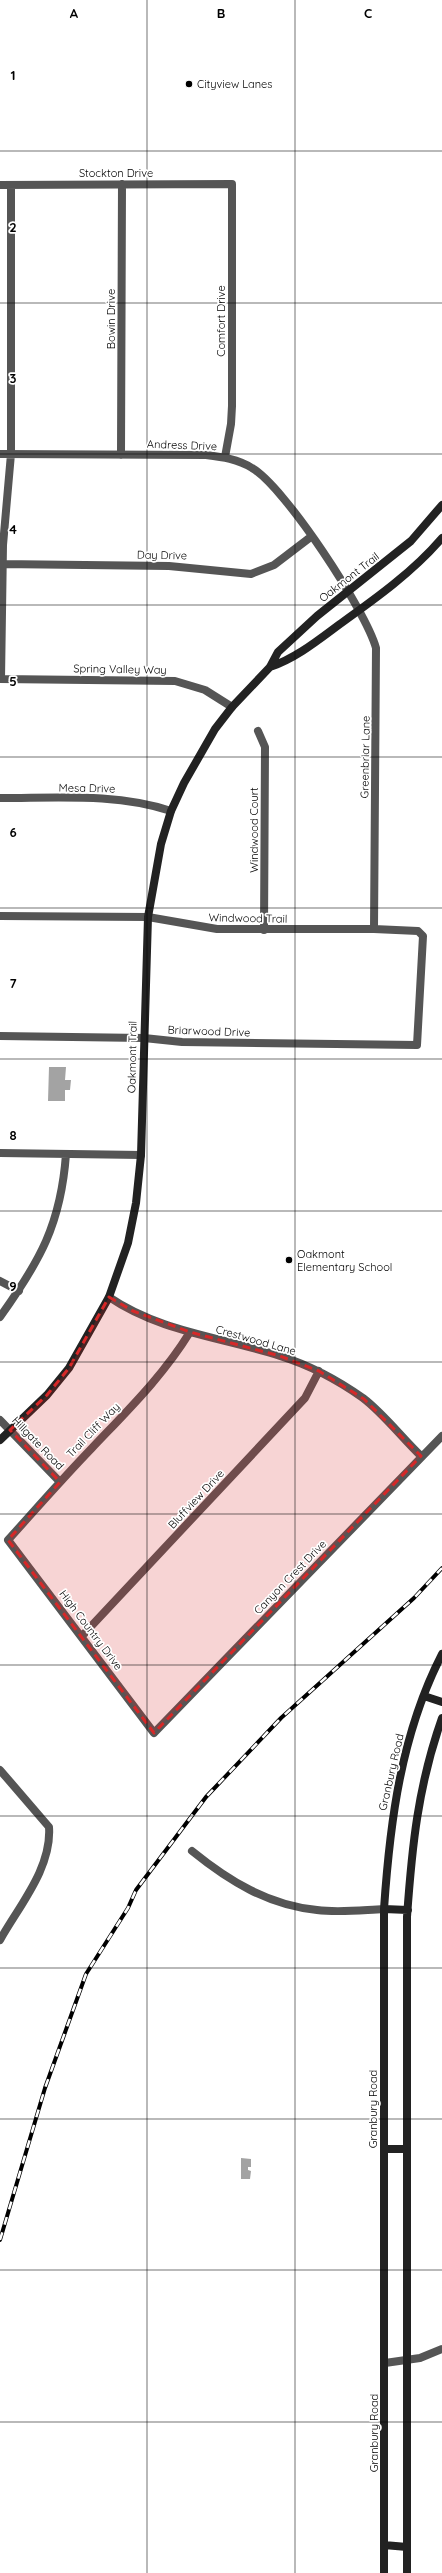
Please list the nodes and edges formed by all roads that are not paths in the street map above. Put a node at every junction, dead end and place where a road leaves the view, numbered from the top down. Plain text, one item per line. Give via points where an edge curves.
1 (122, 184) junction
2 (232, 184) joint
3 (0, 185) edge
4 (11, 185) junction
5 (0, 454) edge
6 (10, 454) junction
7 (121, 455) junction
8 (225, 458) junction
9 (442, 505) edge
10 (312, 536) junction
11 (442, 538) edge
12 (1, 564) edge
13 (347, 592) junction
14 (359, 610) junction
15 (270, 667) junction
16 (1, 679) edge
17 (232, 707) junction
18 (258, 731) dead end
19 (0, 798) edge
20 (171, 811) junction
21 (0, 916) edge
22 (148, 917) junction
23 (374, 929) junction
24 (264, 930) junction
25 (0, 1036) edge
26 (144, 1038) junction
27 (417, 1045) joint
28 (0, 1153) edge
29 (66, 1154) junction
30 (141, 1155) junction
31 (0, 1281) edge
32 (19, 1291) junction
33 (109, 1296) junction
34 (0, 1317) edge
35 (190, 1332) junction
36 (318, 1371) junction
37 (0, 1420) edge
38 (10, 1430) junction
39 (442, 1436) edge
40 (0, 1440) edge
41 (421, 1456) junction
42 (60, 1482) junction
43 (8, 1540) joint
44 (82, 1636) junction
45 (442, 1654) edge
46 (424, 1696) junction
47 (442, 1702) edge
48 (442, 1718) edge
49 (154, 1733) joint
50 (0, 1770) edge
51 (192, 1851) dead end
52 (384, 1909) junction
53 (408, 1910) junction
54 (0, 1940) edge
55 (384, 2149) junction
56 (407, 2149) junction
57 (442, 2349) edge
58 (407, 2360) junction
59 (385, 2363) junction
60 (384, 2545) junction
61 (407, 2547) junction
62 (384, 2573) edge
63 (407, 2573) edge

1 - 2 street, Stockton Drive
1 - 4 street, Stockton Drive
1 - 7 street, Bowin Drive
2 - 8 street, Comfort Drive via 232,406
3 - 4 street, Stockton Drive
4 - 6 street
5 - 6 street, Andress Drive
6 - 7 street, Andress Drive
6 - 12 street
7 - 8 street, Andress Drive via 206,455
8 - 10 street, Andress Drive via 253,468
9 - 13 main road, Oakmont Trail via 411,541
10 - 12 street, Day Drive via 274,564 251,574 169,566
10 - 13 street, Andress Drive
11 - 14 main road, Oakmont Trail via 416,566
12 - 16 street
13 - 14 street, Greenbriar Lane
13 - 15 main road, Oakmont Trail via 282,648
14 - 15 main road, Oakmont Trail via 288,661
14 - 23 street, Greenbriar Lane via 372,634 377,665
15 - 17 main road, Oakmont Trail
16 - 17 street, Spring Valley Way via 175,681 205,690
17 - 20 main road, Oakmont Trail via 198,756
18 - 24 street, Windwood Court via 265,747
19 - 20 street, Mesa Drive via 116,799 147,803
20 - 22 main road, Oakmont Trail via 156,863
21 - 22 street, Windwood Trail
22 - 24 street, Windwood Trail via 204,928
22 - 26 main road, Oakmont Trail
23 - 24 street, Windwood Trail
23 - 27 street, Windwood Trail via 418,931 423,936
25 - 26 street, Briarwood Drive
26 - 27 street, Briarwood Drive via 182,1042
26 - 30 main road, Oakmont Trail
28 - 29 street
29 - 30 street
29 - 32 street via 62,1192 52,1230 36,1264
30 - 33 main road, Oakmont Trail via 136,1203 128,1243
31 - 32 street
32 - 34 street
33 - 35 street, Crestwood Lane via 133,1311
33 - 38 main road, Oakmont Trail via 68,1368 47,1395
35 - 36 street, Crestwood Lane via 280,1356
35 - 42 street, Trail Cliff Way via 174,1358 151,1386
36 - 41 street, Crestwood Lane via 364,1399
36 - 44 street, Bluffview Drive via 305,1398
37 - 38 street, Hillgate Road
38 - 40 main road, Oakmont Trail
38 - 42 street, Hillgate Road
39 - 41 street, Canyon Crest Drive
41 - 49 street, Canyon Crest Drive
42 - 43 street, Trail Cliff Way
43 - 44 street, High Country Drive
44 - 49 street, High Country Drive
45 - 46 main road, Granbury Road
46 - 47 main road
46 - 52 main road, Granbury Road via 413,1725 396,1792 388,1844
48 - 53 main road via 422,1785 413,1845
50 - 54 street via 49,1827 50,1838 42,1867
51 - 52 street via 225,1877 277,1902 318,1910
52 - 53 main road
52 - 55 main road, Granbury Road
53 - 56 main road
55 - 56 main road
55 - 59 main road, Granbury Road
56 - 58 main road
57 - 58 street
58 - 59 street
58 - 61 main road
59 - 60 main road, Granbury Road
60 - 61 main road
60 - 62 main road, Granbury Road
61 - 63 main road

